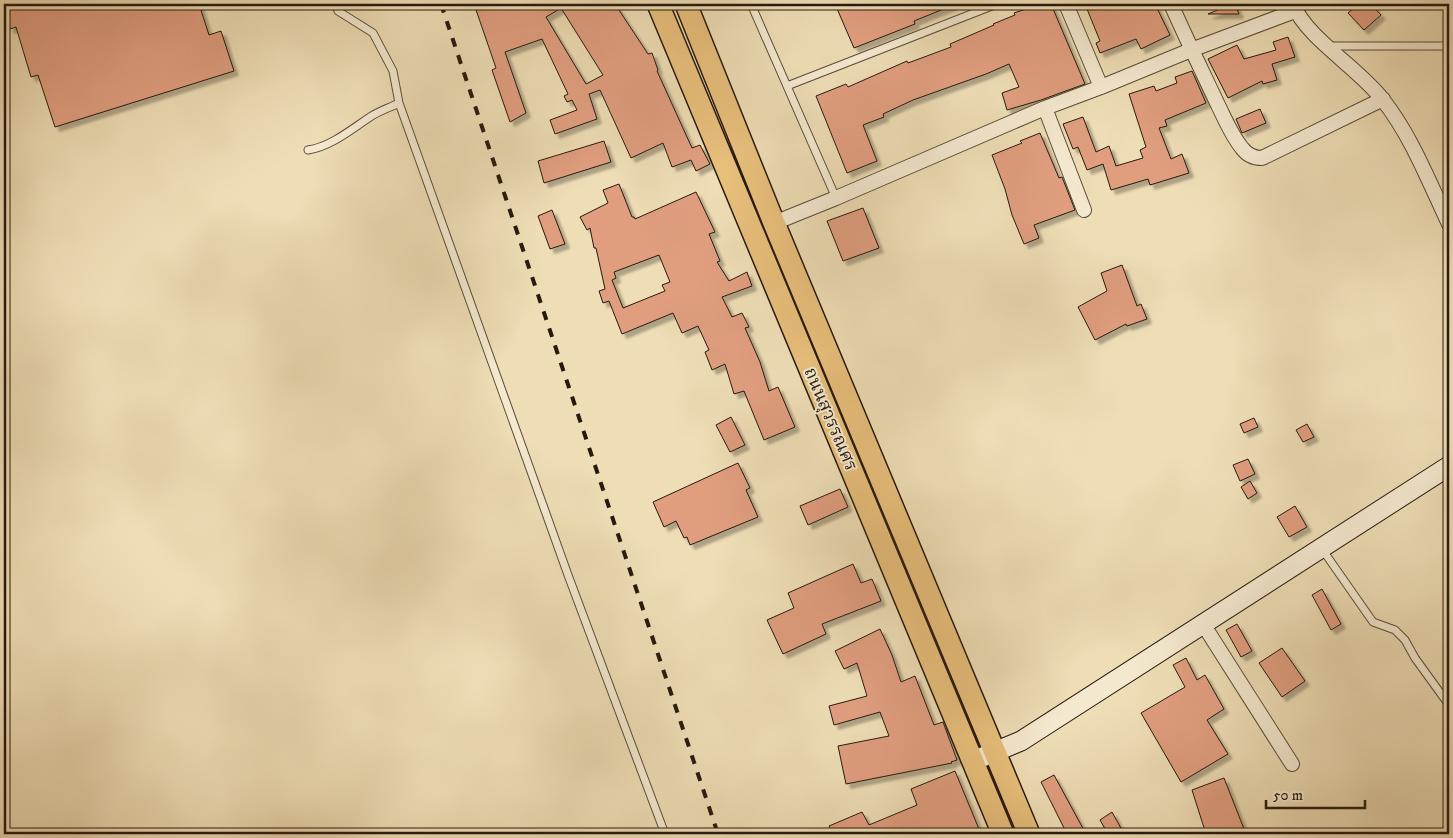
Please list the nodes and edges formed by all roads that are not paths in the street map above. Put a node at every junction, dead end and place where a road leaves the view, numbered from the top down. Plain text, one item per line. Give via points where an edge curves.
1 (336, 4) edge
2 (658, 4) edge
3 (686, 4) edge
4 (750, 4) edge
5 (997, 4) edge
6 (1066, 4) edge
7 (1171, 4) edge
8 (1294, 7) edge
9 (1328, 46) junction
10 (1449, 46) edge
11 (1191, 50) junction
12 (787, 86) junction
13 (1101, 88) junction
14 (1383, 99) junction
15 (399, 103) junction
16 (1045, 108) junction
17 (308, 150) dead end
18 (836, 198) junction
19 (1084, 210) dead end
20 (774, 223) junction
21 (1449, 224) edge
22 (1449, 466) edge
23 (1322, 549) junction
24 (1203, 624) junction
25 (1449, 705) edge
26 (995, 752) junction
27 (973, 761) junction
28 (1292, 764) dead end
29 (664, 834) edge
30 (1003, 834) edge
31 (1029, 834) edge

1 - 15 lane via 338,11 373,32 393,70
2 - 27 main road, ถนนสุวรรณศร
3 - 20 main road, ถนนสุวรรณศร
4 - 12 lane
5 - 12 lane
6 - 13 street
7 - 11 street
8 - 9 street via 1304,23
8 - 11 street
9 - 10 lane
9 - 14 street
11 - 13 street
11 - 14 street via 1241,148 1256,158 1262,158
12 - 18 lane
13 - 16 street
14 - 21 street via 1403,128
15 - 17 lane via 317,149
15 - 29 lane
16 - 18 street
16 - 19 street
18 - 20 street
20 - 26 main road, ถนนสุวรรณศร
22 - 23 main road
23 - 24 main road
23 - 25 lane via 1373,622 1395,630 1405,640
24 - 26 main road via 1021,741
24 - 28 street
26 - 27 main road
26 - 31 main road, ถนนสุวรรณศร
27 - 30 main road, ถนนสุวรรณศร

